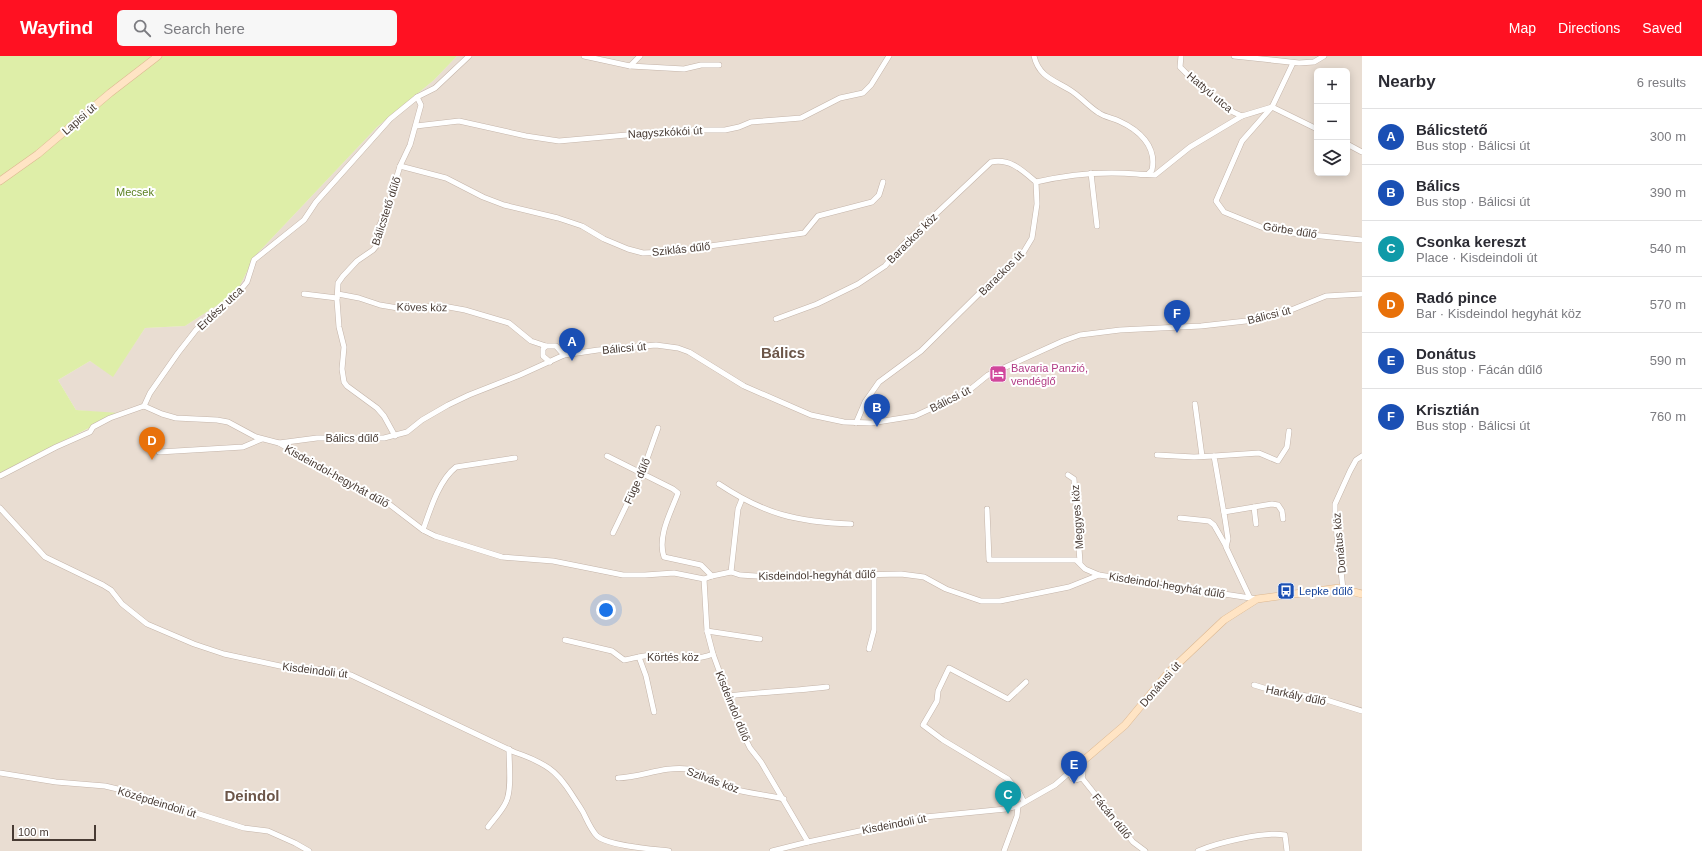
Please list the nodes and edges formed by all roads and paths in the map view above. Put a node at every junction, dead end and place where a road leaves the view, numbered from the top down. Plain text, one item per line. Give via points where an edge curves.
1 (158, 56) edge
2 (468, 56) edge
3 (584, 56) edge
4 (640, 56) edge
5 (889, 56) edge
6 (1034, 56) edge
7 (1181, 56) edge
8 (1234, 56) edge
9 (1324, 56) edge
10 (1293, 63) junction
11 (630, 66) junction
12 (719, 66) dead end
13 (417, 96) junction
14 (1272, 106) junction
15 (1242, 116) junction
16 (416, 126) junction
17 (1314, 127) edge
18 (1350, 146) edge
19 (1362, 152) edge
20 (400, 166) junction
21 (1091, 173) junction
22 (1148, 174) junction
23 (0, 181) edge
24 (883, 182) dead end
25 (1036, 182) junction
26 (1097, 226) dead end
27 (1362, 240) edge
28 (304, 294) dead end
29 (1362, 294) edge
30 (337, 296) junction
31 (776, 320) dead end
32 (546, 346) junction
33 (564, 355) junction
34 (550, 362) junction
35 (1195, 404) dead end
36 (144, 406) junction
37 (856, 423) junction
38 (658, 428) dead end
39 (1289, 431) dead end
40 (395, 436) junction
41 (262, 438) junction
42 (279, 444) junction
43 (159, 452) dead end
44 (1157, 455) dead end
45 (607, 456) dead end
46 (1202, 456) junction
47 (1214, 456) junction
48 (1362, 456) edge
49 (515, 458) dead end
50 (642, 472) junction
51 (1068, 475) dead end
52 (0, 476) edge
53 (719, 484) dead end
54 (742, 499) junction
55 (1254, 507) junction
56 (0, 508) edge
57 (987, 509) dead end
58 (1224, 512) junction
59 (1180, 518) dead end
60 (1283, 519) dead end
61 (851, 524) dead end
62 (1256, 524) dead end
63 (424, 530) junction
64 (613, 533) dead end
65 (1226, 547) junction
66 (1080, 562) junction
67 (731, 572) junction
68 (874, 574) junction
69 (1099, 575) junction
70 (712, 576) junction
71 (704, 579) junction
72 (1343, 589) junction
73 (1362, 594) edge
74 (1254, 598) junction
75 (707, 631) junction
76 (760, 639) dead end
77 (565, 640) dead end
78 (869, 649) dead end
79 (713, 654) junction
80 (639, 657) junction
81 (1026, 682) dead end
82 (1254, 685) dead end
83 (827, 687) dead end
84 (728, 696) junction
85 (1362, 711) edge
86 (654, 712) dead end
87 (509, 749) junction
88 (1083, 762) junction
89 (1070, 772) junction
90 (0, 773) edge
91 (618, 778) dead end
92 (1082, 778) junction
93 (784, 799) junction
94 (1024, 802) junction
95 (1018, 806) junction
96 (488, 827) dead end
97 (808, 842) junction
98 (309, 851) edge
99 (669, 851) edge
100 (772, 851) edge
101 (1004, 851) edge
102 (1145, 851) edge
103 (1198, 851) edge
104 (1287, 851) edge

1 - 23 street, Lapisi út via 115,88 38,154
2 - 13 street, Erdész utca via 435,88
3 - 11 street
4 - 11 street
5 - 16 street, Nagyszkókói út via 863,93 840,98 801,118 751,122 725,130 683,130 559,141 459,121
6 - 22 street via 1036,66 1052,81 1072,90 1100,114 1141,135 1154,158 1152,170
7 - 15 street, Hattyú utca via 1180,67 1192,79 1233,112
8 - 10 street
9 - 10 street via 1314,62
10 - 14 street
11 - 12 street via 684,69 701,65
13 - 16 street, Bálicstető dűlő via 421,105
13 - 36 street, Erdész utca via 390,119 316,202 304,220 254,260 247,282 229,302 196,330 154,387
14 - 15 street, Hattyú utca
14 - 17 street
14 - 27 street, Görbe dűlő via 1242,141 1216,201 1221,209 1262,227 1291,233
15 - 22 street via 1190,147 1155,175
16 - 20 street, Bálicstető dűlő
18 - 19 street
20 - 24 street, Sziklás dűlő via 446,178 504,205 582,226 604,239 643,253 804,233 818,216 872,202 880,195
20 - 30 street, Bálicstető dűlő via 378,229 378,244 343,276 338,284
21 - 22 street
21 - 25 street via 1064,175
21 - 26 street
25 - 31 street, Barackos köz via 1018,166 999,160 991,162 904,244 885,266 858,284
25 - 37 street, Barackos út via 1037,204 1032,238 1023,252 921,351 879,382 865,402
28 - 30 street, Köves köz
29 - 37 street, Bálicsi út via 1326,296 1286,312 1246,321 1080,335 988,375 967,392 915,416
30 - 32 street, Köves köz via 359,298 398,308 443,306 465,310 509,323 531,341
30 - 40 street, Bálicstető dűlő via 339,327 344,347 344,382 377,408
32 - 33 street via 555,345
32 - 34 street via 543,349 543,356
33 - 34 street, Bálicsi út
33 - 37 street, Bálicsi út via 639,346 678,348 708,362 744,386 811,415
34 - 40 street, Bálics dűlő via 448,405 407,432
35 - 46 street
36 - 41 street, Bálics dűlő via 176,418 228,422
36 - 52 street via 110,418 90,432
38 - 50 street, Füge dűlő
39 - 47 street via 1287,447 1278,461 1259,453
40 - 42 street, Bálics dűlő via 373,440 317,438
41 - 42 street, Bálics dűlő
41 - 43 street via 243,447
42 - 63 street, Kisdeindol-hegyhát dűlő via 361,492 389,504
44 - 46 street
45 - 50 street
46 - 47 street
47 - 58 street
48 - 72 street, Donátus köz via 1356,460 1350,471 1336,504 1335,517
49 - 63 street via 476,465 460,465 452,469 431,504
50 - 64 street, Füge dűlő
50 - 70 street via 678,493 665,528 662,549 664,556 701,565
51 - 66 street, Meggyes köz via 1074,480
53 - 54 street
54 - 61 street via 787,517 817,523
54 - 67 street via 738,509
55 - 58 street
55 - 60 street via 1278,505 1282,510
55 - 62 street
56 - 87 street, Kisdeindoli út via 44,557 104,585 147,624 224,654 304,671 323,669 351,675
57 - 66 street via 989,560
58 - 65 street via 1228,539
59 - 65 street via 1214,525
63 - 71 street, Kisdeindol-hegyhát dűlő via 451,542 502,557 553,561 623,575 674,573
65 - 74 street
66 - 69 street via 1085,569
67 - 68 street, Kisdeindol-hegyhát dűlő via 772,577
67 - 70 street, Kisdeindol-hegyhát dűlő
68 - 69 street, Kisdeindol-hegyhát dűlő via 924,577 946,589 981,601 1000,601 1068,587
68 - 78 street via 874,630
69 - 74 street, Kisdeindol-hegyhát dűlő
70 - 71 street, Kisdeindol-hegyhát dűlő
71 - 75 street, Kisdeindol dűlő
72 - 73 street, Donátusi út
72 - 74 street, Donátusi út
74 - 88 street, Donátusi út via 1224,620 1168,673 1126,725
75 - 76 street
75 - 79 street, Kisdeindol dűlő
77 - 80 street, Körtés köz via 612,651 624,660
79 - 80 street, Körtés köz via 688,659 658,655
79 - 84 street, Kisdeindol dűlő
80 - 86 street
81 - 94 street via 1008,699 949,668 938,691 937,701 923,725 1008,779
82 - 85 street, Harkály dűlő via 1274,691 1320,698
83 - 84 street
84 - 93 street, Kisdeindol dűlő via 750,748
87 - 96 street via 507,801
87 - 99 street, Kisdeindoli út via 535,759 553,770 597,836 616,843
88 - 89 street, Donátusi út
88 - 92 street
89 - 92 street, Fácán dűlő via 1075,780
89 - 94 street, Donátusi út
90 - 98 street, Középdeindoli út via 126,791 244,828 268,831
91 - 93 street, Szilvás köz via 631,778 671,769 689,769 714,783
92 - 102 street, Fácán dűlő via 1133,842
93 - 97 street, Kisdeindol dűlő
94 - 95 street, Donátusi út
95 - 97 street, Kisdeindoli út via 925,817
95 - 101 street via 1017,816
97 - 100 street, Kisdeindoli út
103 - 104 street via 1253,835 1280,834 1285,835

